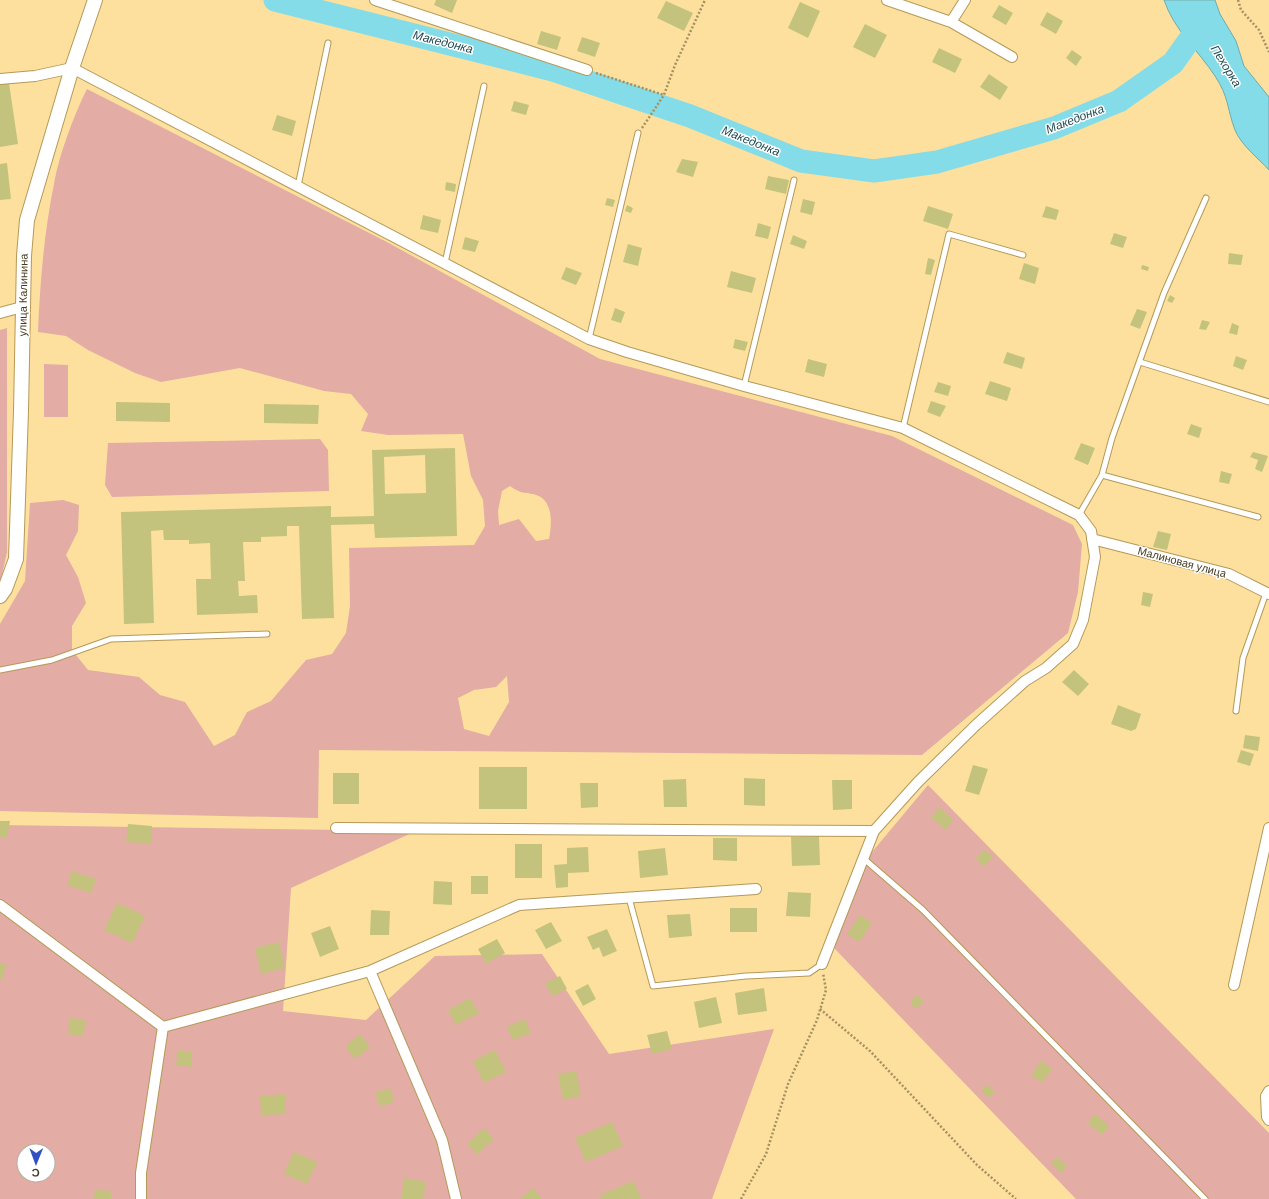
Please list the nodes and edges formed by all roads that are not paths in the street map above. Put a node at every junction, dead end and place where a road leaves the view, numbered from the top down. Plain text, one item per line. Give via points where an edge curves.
1 (94, 0) edge
2 (375, 0) edge
3 (887, 0) edge
4 (965, 0) edge
5 (951, 22) junction
6 (328, 43) dead end
7 (1012, 57) dead end
8 (72, 68) junction
9 (587, 70) road end
10 (0, 79) edge
11 (484, 86) dead end
12 (638, 133) dead end
13 (794, 180) dead end
14 (298, 186) junction
15 (1206, 198) dead end
16 (1022, 255) dead end
17 (445, 263) junction
18 (22, 307) junction
19 (0, 313) edge
20 (589, 339) junction
21 (1140, 362) junction
22 (744, 386) junction
23 (1269, 402) edge
24 (903, 428) junction
25 (1102, 475) junction
26 (1079, 515) junction
27 (1258, 517) dead end
28 (1092, 539) junction
29 (1268, 593) edge
30 (0, 596) edge
31 (267, 634) dead end
32 (0, 670) edge
33 (1236, 711) dead end
34 (336, 828) dead end
35 (1269, 828) edge
36 (874, 831) junction
37 (862, 857) junction
38 (756, 889) dead end
39 (629, 898) junction
40 (0, 905) edge
41 (822, 964) joint
42 (370, 971) junction
43 (1234, 985) dead end
44 (163, 1026) junction
45 (1269, 1091) edge
46 (1269, 1120) edge
47 (142, 1199) edge
48 (456, 1199) edge
49 (1205, 1199) edge

1 - 8 main road, улица Калинина
2 - 9 street
3 - 5 street
4 - 5 street
5 - 7 street
6 - 14 lane
8 - 10 street via 35,76
8 - 14 street
8 - 18 main road, улица Калинина via 27,220
11 - 17 lane
12 - 20 lane
13 - 22 lane
14 - 17 street
15 - 21 lane via 1164,293
16 - 24 lane via 949,234
17 - 20 street
18 - 19 street
18 - 30 main road, улица Калинина via 16,559
20 - 22 street
21 - 23 lane
21 - 25 lane via 1112,438
22 - 24 street
24 - 26 street
25 - 26 lane
25 - 27 lane
26 - 28 street via 1091,531
28 - 29 street, Малиновая улица via 1229,574
28 - 36 street via 1095,557 1091,580 1083,620 1073,644 991,711 918,782
29 - 33 lane via 1243,658
31 - 32 lane via 111,639 52,660
34 - 36 street
35 - 43 street
36 - 37 street
37 - 41 street
37 - 49 lane via 924,910
38 - 39 street
39 - 41 lane via 653,986 746,976 809,973
39 - 42 street via 519,905
40 - 44 street
42 - 44 street
42 - 48 street via 442,1140
44 - 47 street via 141,1173
45 - 46 street via 1266,1096

